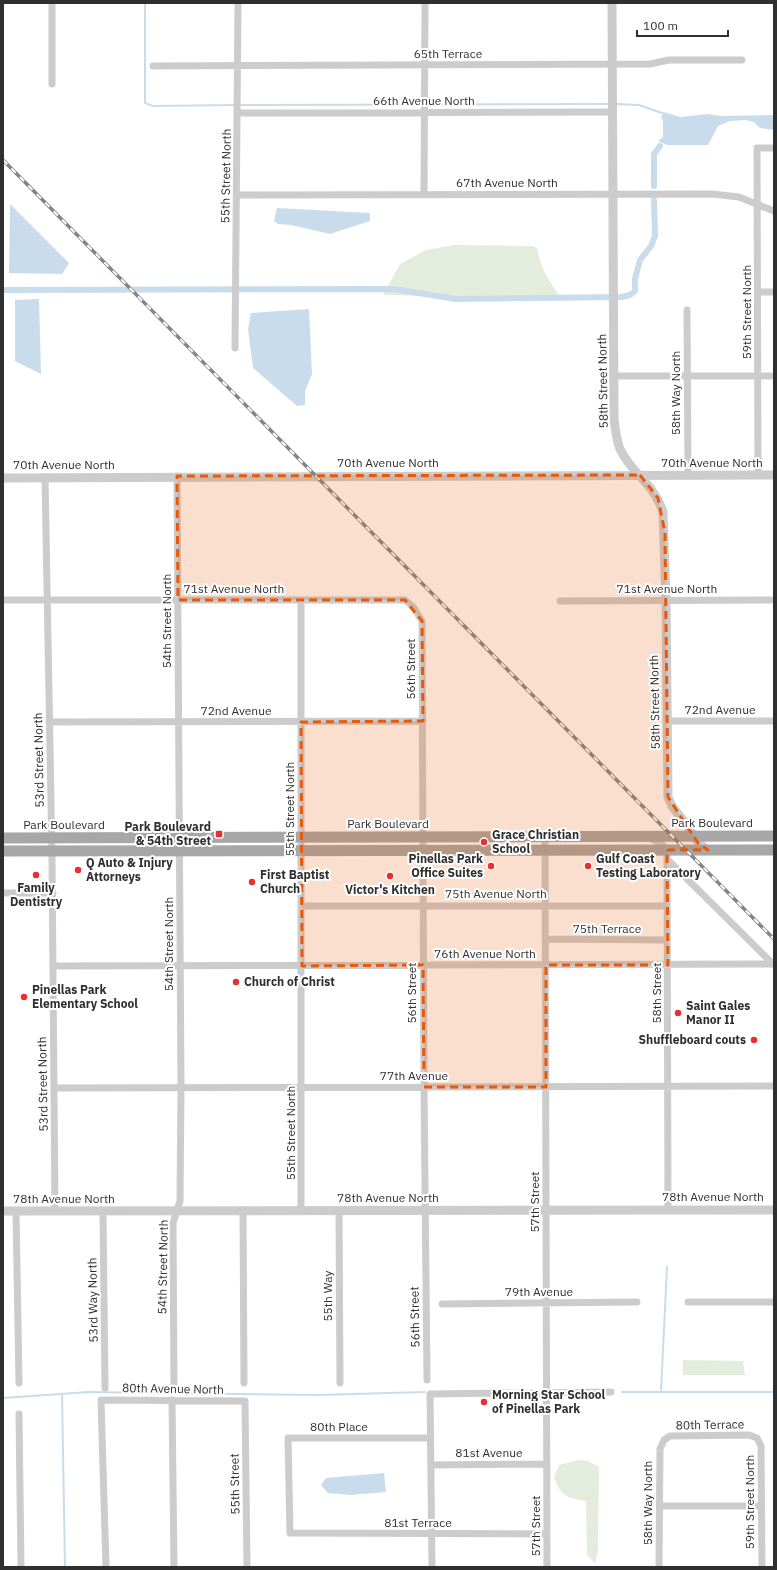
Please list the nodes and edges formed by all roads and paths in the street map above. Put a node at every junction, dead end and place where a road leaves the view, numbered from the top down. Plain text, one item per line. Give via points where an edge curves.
1 (52, 3) edge
2 (238, 3) edge
3 (425, 3) edge
4 (612, 3) edge
5 (742, 60) dead end
6 (612, 64) junction
7 (425, 65) junction
8 (153, 66) dead end
9 (237, 66) junction
10 (52, 84) dead end
11 (612, 106) junction
12 (425, 107) junction
13 (237, 112) junction
14 (774, 148) edge
15 (424, 194) junction
16 (613, 194) junction
17 (237, 195) junction
18 (758, 205) junction
19 (774, 211) edge
20 (758, 292) junction
21 (774, 292) edge
22 (686, 310) dead end
23 (235, 348) dead end
24 (758, 375) junction
25 (614, 376) junction
26 (687, 376) junction
27 (774, 376) edge
28 (640, 475) junction
29 (688, 475) junction
30 (758, 475) junction
31 (774, 475) edge
32 (177, 476) junction
33 (3, 478) edge
34 (45, 478) junction
35 (666, 599) junction
36 (3, 600) edge
37 (47, 600) junction
38 (178, 600) junction
39 (774, 600) edge
40 (301, 601) junction
41 (560, 601) dead end
42 (414, 608) joint
43 (423, 721) junction
44 (667, 721) junction
45 (774, 721) edge
46 (49, 722) junction
47 (178, 722) junction
48 (301, 722) junction
49 (545, 836) junction
50 (646, 836) junction
51 (693, 836) junction
52 (774, 836) edge
53 (180, 837) junction
54 (301, 837) junction
55 (424, 837) junction
56 (3, 838) edge
57 (52, 838) junction
58 (774, 843) edge
59 (424, 850) junction
60 (545, 850) junction
61 (708, 850) junction
62 (745, 850) junction
63 (774, 850) edge
64 (3, 851) edge
65 (52, 851) junction
66 (180, 851) junction
67 (301, 851) junction
68 (667, 854) junction
69 (3, 893) edge
70 (53, 893) junction
71 (423, 905) junction
72 (301, 906) junction
73 (545, 906) junction
74 (667, 906) junction
75 (546, 939) junction
76 (667, 940) junction
77 (423, 965) junction
78 (546, 965) junction
79 (668, 965) junction
80 (774, 965) edge
81 (53, 966) junction
82 (179, 966) junction
83 (302, 966) junction
84 (774, 1086) edge
85 (424, 1087) junction
86 (546, 1087) junction
87 (668, 1087) junction
88 (54, 1088) junction
89 (181, 1088) junction
90 (302, 1088) junction
91 (668, 1209) junction
92 (176, 1210) junction
93 (243, 1210) junction
94 (302, 1210) junction
95 (339, 1210) junction
96 (424, 1210) junction
97 (546, 1210) junction
98 (774, 1210) edge
99 (3, 1211) edge
100 (16, 1211) junction
101 (55, 1211) junction
102 (103, 1211) junction
103 (636, 1302) dead end
104 (688, 1302) dead end
105 (774, 1302) edge
106 (546, 1303) junction
107 (442, 1304) dead end
108 (427, 1380) dead end
109 (19, 1383) dead end
110 (244, 1383) dead end
111 (340, 1383) dead end
112 (174, 1387) dead end
113 (105, 1388) dead end
114 (546, 1392) junction
115 (611, 1392) dead end
116 (172, 1400) junction
117 (245, 1401) joint
118 (19, 1414) dead end
119 (430, 1438) junction
120 (757, 1438) joint
121 (664, 1440) joint
122 (546, 1464) junction
123 (431, 1465) junction
124 (660, 1506) junction
125 (761, 1506) junction
126 (290, 1533) joint
127 (547, 1534) junction
128 (432, 1535) junction
129 (21, 1567) edge
130 (106, 1567) edge
131 (174, 1567) edge
132 (247, 1567) edge
133 (432, 1567) edge
134 (547, 1567) edge
135 (659, 1567) edge
136 (762, 1567) edge

1 - 10 street
2 - 9 street, 55th Street North
3 - 7 street
4 - 6 street, 58th Street North
5 - 6 street, 65th Terrace via 669,60 650,64
6 - 7 street, 65th Terrace
6 - 11 street, 58th Street North
7 - 9 street, 65th Terrace
7 - 12 street
8 - 9 street, 65th Terrace
9 - 13 street, 55th Street North
11 - 12 street, 66th Avenue North
11 - 16 street, 58th Street North
12 - 13 street, 66th Avenue North
12 - 15 street
13 - 17 street, 55th Street North
14 - 18 street, 59th Street North via 757,148
15 - 16 street, 67th Avenue North
15 - 17 street, 67th Avenue North
16 - 18 street, 67th Avenue North via 725,194
16 - 25 street, 58th Street North
17 - 23 street, 55th Street North
18 - 19 street, 67th Avenue North
18 - 20 street, 59th Street North
20 - 21 street
20 - 24 street, 59th Street North
22 - 26 street, 58th Way North
24 - 26 street
24 - 27 street
24 - 30 street, 59th Street North
25 - 26 street
25 - 28 street, 58th Street North via 614,420 617,440 626,460
26 - 29 street, 58th Way North
28 - 29 street, 70th Avenue North
28 - 32 street, 70th Avenue North
28 - 35 street, 58th Street North via 658,498 663,512
29 - 30 street, 70th Avenue North
30 - 31 street, 70th Avenue North
32 - 34 street, 70th Avenue North
32 - 38 street, 54th Street North
33 - 34 street, 70th Avenue North
34 - 37 street, 53rd Street North
35 - 39 street, 71st Avenue North
35 - 41 street, 71st Avenue North
35 - 44 street, 58th Street North
36 - 37 street, 71st Avenue North
37 - 38 street, 71st Avenue North
37 - 46 street, 53rd Street North
38 - 40 street, 71st Avenue North
38 - 47 street, 54th Street North
40 - 42 street, 71st Avenue North via 405,600
40 - 48 street, 55th Street North
42 - 43 street, 56th Street via 422,622
43 - 48 street, 72nd Avenue
43 - 55 street, 56th Street
44 - 45 street, 72nd Avenue
44 - 51 street, 58th Street North via 668,797
46 - 47 street, 72nd Avenue
46 - 57 street, 53rd Street North
47 - 48 street, 72nd Avenue
47 - 53 street, 54th Street North
48 - 54 street, 55th Street North
49 - 50 main road, Park Boulevard
49 - 55 main road, Park Boulevard
49 - 60 street, 57th Street
50 - 51 main road, Park Boulevard
50 - 68 street via 662,843
51 - 52 main road, Park Boulevard
51 - 61 street, 58th Street North
53 - 54 main road, Park Boulevard
53 - 57 main road, Park Boulevard
53 - 66 street, 54th Street North
54 - 55 main road, Park Boulevard
54 - 67 street, 55th Street North
55 - 59 street, 56th Street
56 - 57 main road, Park Boulevard
57 - 65 street, 53rd Street North
58 - 62 main road via 760,843
59 - 60 main road
59 - 67 main road
59 - 71 street, 56th Street
60 - 68 main road
60 - 73 street, 57th Street
61 - 62 main road
61 - 68 main road
62 - 63 main road
64 - 65 main road
65 - 66 main road
65 - 70 street, 53rd Street North
66 - 67 main road
66 - 82 street, 54th Street North
67 - 72 street, 55th Street North
68 - 74 street, 58th Street
68 - 80 street
69 - 70 street
70 - 81 street, 53rd Street North
71 - 72 street, 75th Avenue North
71 - 73 street, 75th Avenue North
71 - 77 street, 56th Street
72 - 83 street, 55th Street North
73 - 74 street, 75th Avenue North
73 - 75 street, 57th Street
74 - 76 street, 58th Street
75 - 76 street, 75th Terrace
75 - 78 street, 57th Street
76 - 79 street, 58th Street
77 - 78 street, 76th Avenue North
77 - 83 street, 76th Avenue North
77 - 85 street, 56th Street
78 - 79 street, 76th Avenue North
78 - 86 street, 57th Street
79 - 80 street, 76th Avenue North
79 - 87 street, 58th Street
81 - 82 street, 76th Avenue North
81 - 88 street, 53rd Street North
82 - 83 street, 76th Avenue North
82 - 89 street, 54th Street North
83 - 90 street, 55th Street North
84 - 87 street, 77th Avenue
85 - 86 street, 77th Avenue
85 - 90 street, 77th Avenue
85 - 96 street, 56th Street
86 - 87 street, 77th Avenue
86 - 97 street, 57th Street
87 - 91 street, 58th Street
88 - 89 street, 77th Avenue
88 - 101 street, 53rd Street North
89 - 90 street, 77th Avenue
89 - 92 street, 54th Street North via 180,1201
90 - 94 street, 55th Street North
91 - 97 street, 78th Avenue North
91 - 98 street, 78th Avenue North
92 - 93 street, 78th Avenue North
92 - 102 street, 78th Avenue North
92 - 112 street, 54th Street North via 173,1223
93 - 94 street, 78th Avenue North
93 - 110 street
94 - 95 street, 78th Avenue North
95 - 96 street, 78th Avenue North
95 - 111 street, 55th Way
96 - 97 street, 78th Avenue North
96 - 108 street, 56th Street
97 - 106 street, 57th Street
99 - 100 street, 78th Avenue North
100 - 101 street, 78th Avenue North
100 - 109 street
101 - 102 street, 78th Avenue North
102 - 113 street, 53rd Way North
103 - 106 street, 79th Avenue
104 - 105 street
106 - 107 street, 79th Avenue
106 - 114 street, 57th Street
114 - 115 street
114 - 119 street via 430,1394
114 - 122 street, 57th Street
116 - 117 street, 80th Avenue North
116 - 130 street, 80th Avenue North via 101,1400
116 - 131 street
117 - 132 street, 55th Street
118 - 129 street
119 - 123 street
119 - 126 street, 80th Place via 288,1438
120 - 121 street, 80th Terrace via 749,1435 670,1436
120 - 125 street, 59th Street North via 761,1446
121 - 124 street, 58th Way North via 660,1449
122 - 123 street, 81st Avenue
122 - 127 street, 57th Street
123 - 128 street
124 - 125 street
124 - 135 street, 58th Way North
125 - 136 street, 59th Street North
126 - 128 street, 81st Terrace
127 - 128 street, 81st Terrace
127 - 134 street, 57th Street
128 - 133 street

